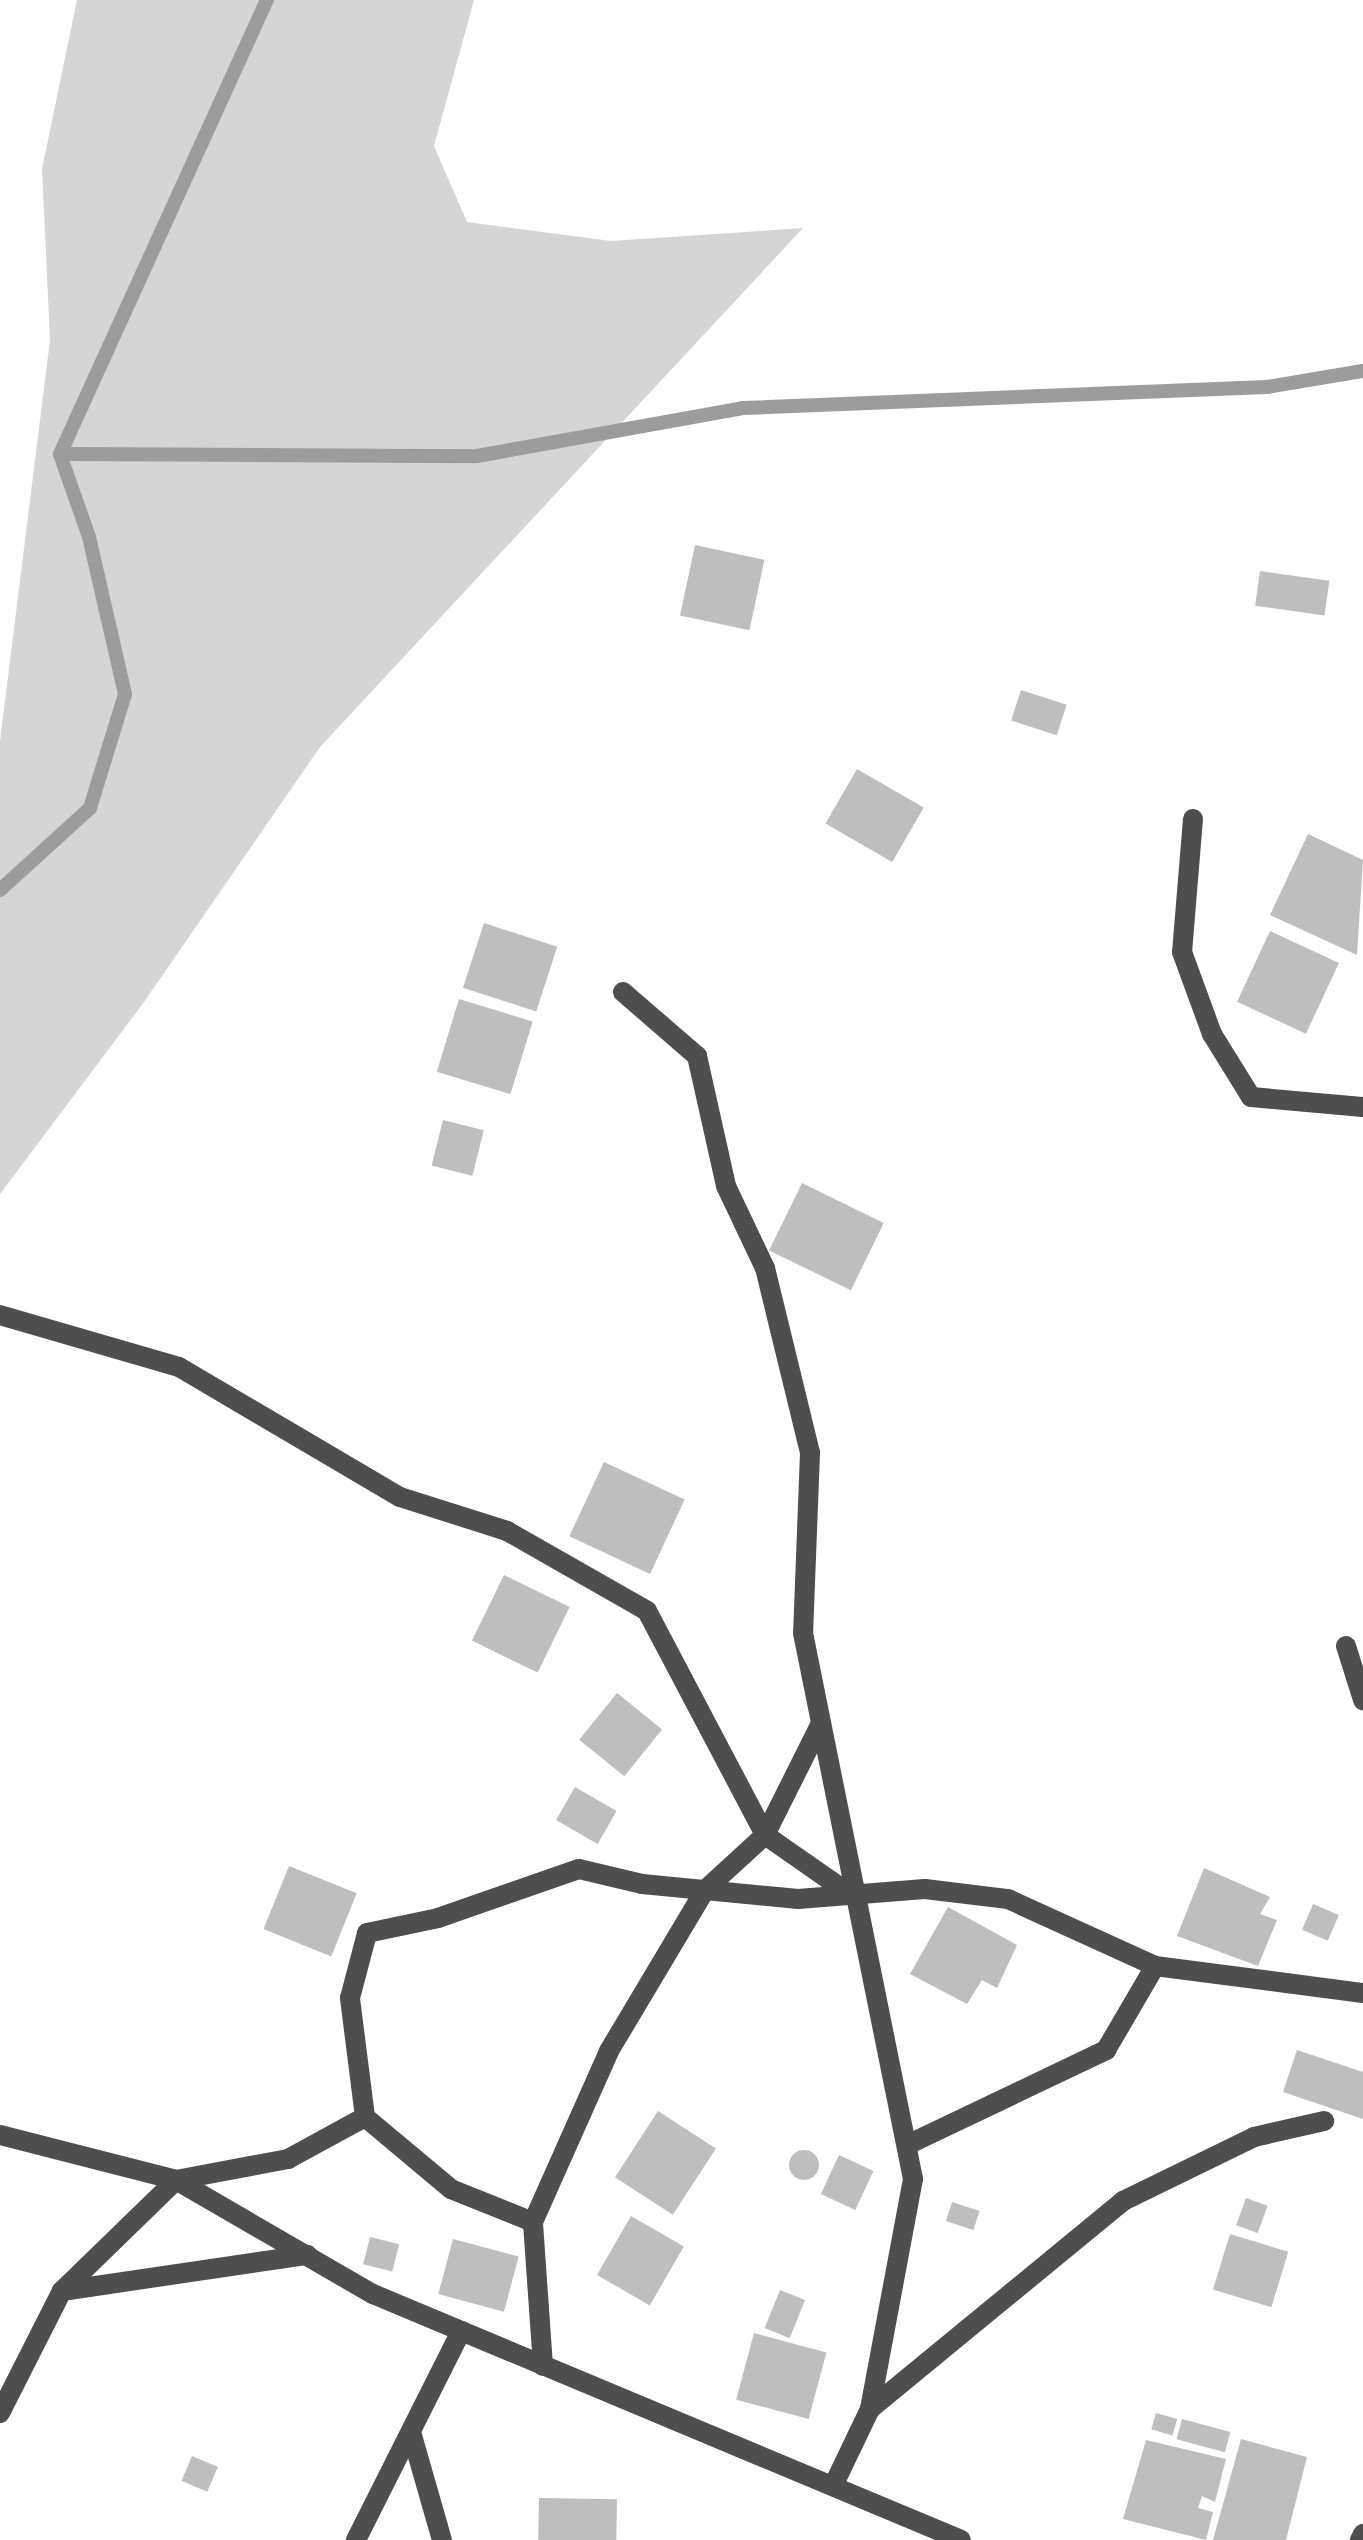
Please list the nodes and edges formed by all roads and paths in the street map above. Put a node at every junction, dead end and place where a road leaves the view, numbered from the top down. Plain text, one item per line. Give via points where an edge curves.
1 (1193, 819) dead end
2 (623, 992) dead end
3 (1363, 1107) edge
4 (0, 1315) edge
5 (1346, 1646) dead end
6 (1363, 1700) edge
7 (820, 1725) junction
8 (765, 1835) junction
9 (705, 1890) junction
10 (851, 1895) junction
11 (1155, 1966) junction
12 (1363, 1993) edge
13 (365, 2117) junction
14 (1324, 2121) dead end
15 (0, 2135) edge
16 (907, 2145) junction
17 (176, 2180) junction
18 (533, 2222) junction
19 (307, 2255) junction
20 (62, 2291) junction
21 (461, 2331) junction
22 (543, 2366) junction
23 (870, 2409) junction
24 (0, 2413) edge
25 (411, 2432) junction
26 (835, 2482) junction
27 (1363, 2534) edge
28 (356, 2540) edge
29 (442, 2540) edge
30 (961, 2540) edge
31 (1360, 2540) edge

1 - 3 street via 1182,952 1212,1034 1251,1097
2 - 7 street via 697,1056 726,1186 765,1268 810,1453 803,1633
4 - 8 street via 179,1367 400,1497 507,1531 647,1611
5 - 6 street
7 - 8 street
7 - 10 street
8 - 9 street
8 - 10 street
9 - 10 street via 798,1899
9 - 13 street via 579,1869 438,1918 367,1933 350,1998
9 - 18 street via 609,2051
10 - 11 street via 925,1889 1008,1899
10 - 16 street
11 - 12 street
11 - 16 street via 1106,2050
13 - 17 street via 288,2159
13 - 18 street via 451,2189
14 - 23 street via 1254,2137 1123,2201
15 - 17 street
16 - 23 street via 913,2179
17 - 19 street
17 - 20 street
18 - 22 street
19 - 20 street
19 - 21 street
20 - 24 street
21 - 22 street
21 - 25 street
22 - 26 street
23 - 26 street
25 - 28 street
25 - 29 street
26 - 30 street
27 - 31 street

